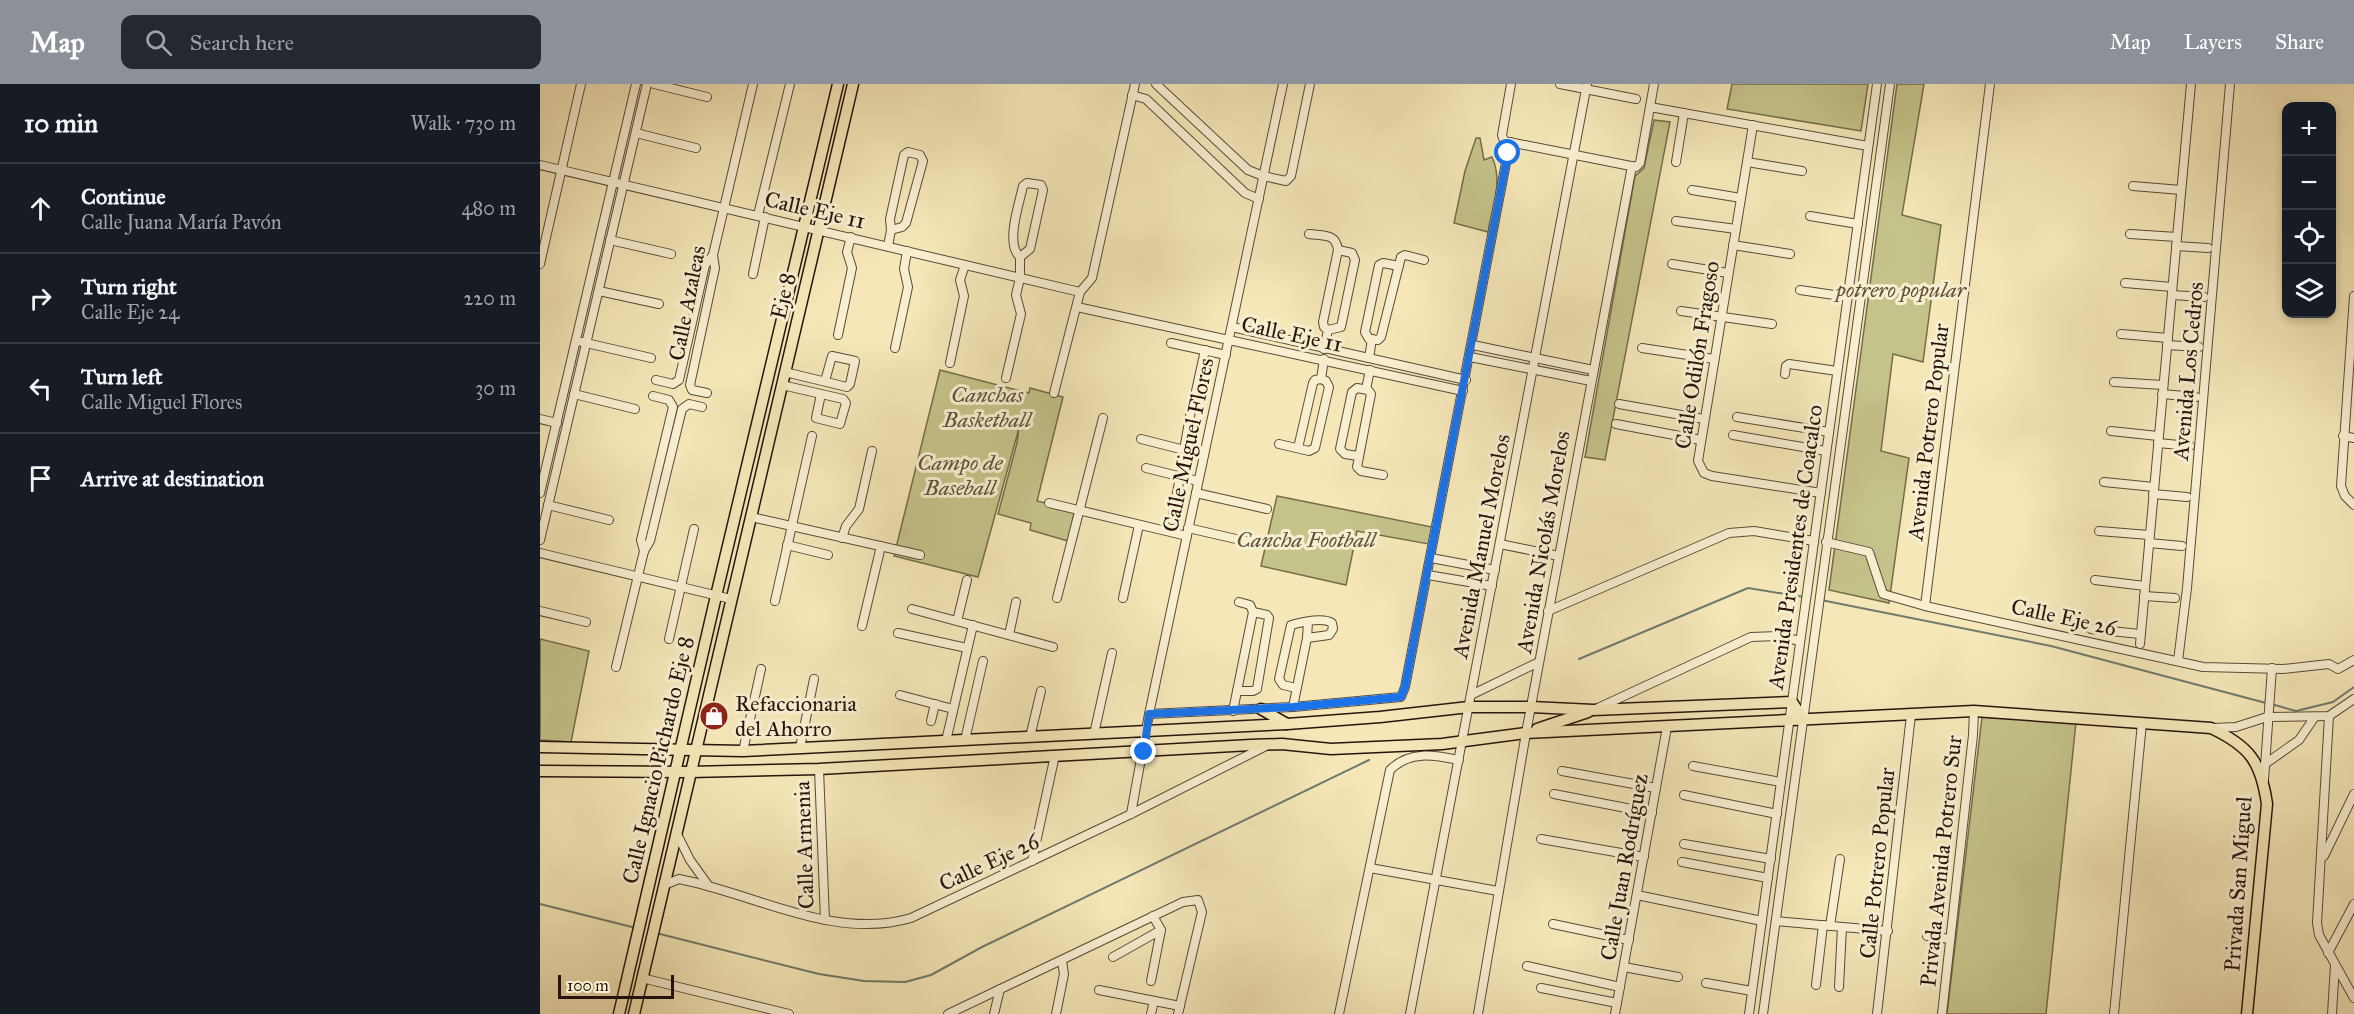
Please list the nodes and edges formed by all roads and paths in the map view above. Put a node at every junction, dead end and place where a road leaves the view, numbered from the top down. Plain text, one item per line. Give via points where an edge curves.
1 (581, 84) edge
2 (636, 84) edge
3 (647, 84) edge
4 (654, 84) edge
5 (753, 84) edge
6 (790, 84) edge
7 (838, 84) edge
8 (853, 84) edge
9 (1135, 84) edge
10 (1156, 84) edge
11 (1283, 84) edge
12 (1310, 84) edge
13 (1511, 84) edge
14 (1560, 84) edge
15 (1654, 84) edge
16 (1877, 84) edge
17 (1890, 84) edge
18 (1990, 84) edge
19 (2191, 84) edge
20 (2230, 84) edge
21 (1586, 87) edge
22 (1132, 95) junction
23 (707, 97) dead end
24 (1636, 99) dead end
25 (1650, 107) junction
26 (1684, 113) junction
27 (1753, 125) junction
28 (636, 133) junction
29 (1510, 142) junction
30 (1869, 146) junction
31 (696, 148) dead end
32 (1573, 154) junction
33 (1676, 162) dead end
34 (1747, 162) junction
35 (540, 165) edge
36 (1632, 166) junction
37 (563, 170) junction
38 (1802, 171) dead end
39 (1263, 176) junction
40 (613, 182) junction
41 (624, 184) junction
42 (2133, 186) dead end
43 (1692, 190) dead end
44 (2181, 190) junction
45 (1741, 198) junction
46 (1259, 199) junction
47 (726, 208) junction
48 (761, 216) junction
49 (1810, 216) dead end
50 (1676, 221) dead end
51 (1858, 224) junction
52 (804, 226) junction
53 (818, 229) junction
54 (1736, 229) junction
55 (891, 230) junction
56 (1309, 234) dead end
57 (2130, 234) dead end
58 (851, 237) junction
59 (610, 240) junction
60 (2177, 241) junction
61 (1733, 245) junction
62 (888, 246) junction
63 (2208, 248) dead end
64 (1854, 249) junction
65 (1338, 250) junction
66 (907, 251) junction
67 (1867, 251) junction
68 (671, 254) dead end
69 (1790, 254) dead end
70 (713, 255) junction
71 (1020, 257) junction
72 (1424, 260) dead end
73 (540, 264) edge
74 (1672, 264) dead end
75 (965, 265) junction
76 (1399, 266) junction
77 (1728, 273) junction
78 (753, 274) dead end
79 (1020, 278) junction
80 (2125, 283) dead end
81 (1800, 290) dead end
82 (599, 291) junction
83 (2172, 291) junction
84 (1080, 292) junction
85 (2354, 296) edge
86 (1848, 297) junction
87 (2204, 297) dead end
88 (659, 304) dead end
89 (1077, 307) junction
90 (1681, 311) dead end
91 (1721, 317) junction
92 (1772, 324) dead end
93 (1232, 327) junction
94 (1328, 330) junction
95 (2121, 334) dead end
96 (838, 335) dead end
97 (1229, 339) junction
98 (1372, 339) junction
99 (576, 340) junction
100 (586, 342) junction
101 (2167, 342) junction
102 (1171, 343) dead end
103 (1473, 345) junction
104 (2199, 347) dead end
105 (895, 348) dead end
106 (1642, 348) dead end
107 (1324, 349) junction
108 (1205, 350) junction
109 (1226, 355) junction
110 (1470, 357) junction
111 (1534, 357) junction
112 (651, 358) dead end
113 (1369, 358) junction
114 (1324, 359) junction
115 (1714, 359) junction
116 (950, 363) dead end
117 (1532, 369) junction
118 (1370, 370) junction
119 (1593, 370) junction
120 (1837, 371) junction
121 (785, 372) junction
122 (1785, 374) dead end
123 (1006, 378) dead end
124 (1321, 379) junction
125 (656, 380) dead end
126 (1466, 380) junction
127 (825, 381) junction
128 (1591, 381) junction
129 (2114, 382) dead end
130 (782, 385) junction
131 (1366, 389) junction
132 (2163, 390) junction
133 (1196, 391) dead end
134 (1463, 391) junction
135 (707, 393) dead end
136 (1054, 393) dead end
137 (574, 394) junction
138 (821, 394) junction
139 (653, 396) dead end
140 (2196, 397) dead end
141 (1619, 404) dead end
142 (1192, 405) dead end
143 (702, 407) dead end
144 (635, 409) dead end
145 (1737, 417) dead end
146 (1103, 418) dead end
147 (540, 419) edge
148 (1704, 419) junction
149 (556, 423) junction
150 (1616, 424) dead end
151 (2111, 431) dead end
152 (1829, 432) junction
153 (1733, 435) dead end
154 (812, 436) dead end
155 (2343, 436) junction
156 (2354, 438) edge
157 (1141, 439) dead end
158 (1701, 440) junction
159 (2158, 440) junction
160 (1279, 444) dead end
161 (2190, 446) dead end
162 (1298, 448) junction
163 (1184, 450) junction
164 (872, 451) dead end
165 (1826, 452) junction
166 (1204, 455) junction
167 (1358, 456) junction
168 (1146, 468) dead end
169 (543, 471) edge
170 (1383, 475) dead end
171 (1180, 477) junction
172 (1198, 481) junction
173 (1822, 481) junction
174 (1834, 482) junction
175 (2104, 482) dead end
176 (2153, 491) junction
177 (540, 493) edge
178 (1196, 493) junction
179 (1821, 493) junction
180 (2187, 497) dead end
181 (1049, 503) dead end
182 (548, 505) junction
183 (2354, 505) edge
184 (1267, 509) dead end
185 (1081, 511) junction
186 (735, 514) joint
187 (751, 517) junction
188 (609, 520) dead end
189 (1172, 520) dead end
190 (1139, 525) junction
191 (791, 526) junction
192 (694, 529) dead end
193 (2099, 531) dead end
194 (1187, 532) junction
195 (842, 538) junction
196 (2149, 539) junction
197 (540, 540) edge
198 (1814, 541) junction
199 (1826, 542) junction
200 (1258, 544) dead end
201 (1500, 544) junction
202 (787, 545) junction
203 (881, 546) junction
204 (2181, 546) dead end
205 (644, 551) junction
206 (540, 553) edge
207 (828, 555) dead end
208 (920, 555) dead end
209 (1559, 556) junction
210 (1431, 558) junction
211 (1495, 570) junction
212 (1428, 575) junction
213 (638, 577) junction
214 (967, 580) dead end
215 (2095, 580) dead end
216 (1492, 586) junction
217 (681, 587) junction
218 (2144, 591) junction
219 (716, 596) junction
220 (1057, 598) dead end
221 (1123, 598) dead end
222 (2175, 598) dead end
223 (731, 599) junction
224 (775, 601) dead end
225 (1016, 602) dead end
226 (1239, 602) dead end
227 (1925, 606) junction
228 (912, 609) dead end
229 (540, 611) edge
230 (1548, 611) junction
231 (1253, 612) junction
232 (957, 621) junction
233 (586, 622) dead end
234 (1308, 622) junction
235 (972, 625) junction
236 (862, 626) dead end
237 (2091, 629) dead end
238 (898, 633) dead end
239 (2140, 634) junction
240 (1009, 635) junction
241 (1307, 638) junction
242 (669, 639) dead end
243 (1800, 641) junction
244 (2139, 644) dead end
245 (1053, 647) dead end
246 (967, 648) junction
247 (1112, 653) dead end
248 (2354, 660) edge
249 (983, 661) dead end
250 (2178, 661) junction
251 (1539, 662) junction
252 (616, 667) dead end
253 (2272, 668) junction
254 (761, 669) dead end
255 (814, 679) dead end
256 (1296, 688) junction
257 (1041, 691) dead end
258 (1237, 691) junction
259 (900, 695) dead end
260 (1471, 695) junction
261 (2354, 699) edge
262 (1792, 702) junction
263 (935, 704) junction
264 (1293, 707) junction
265 (1469, 707) junction
266 (1530, 707) junction
267 (953, 709) junction
268 (1262, 709) junction
269 (1593, 710) junction
270 (1233, 711) junction
271 (1974, 711) junction
272 (1149, 714) junction
273 (1911, 715) junction
274 (2267, 716) junction
275 (2329, 717) junction
276 (2314, 718) junction
277 (1803, 719) junction
278 (931, 721) dead end
279 (1790, 721) junction
280 (2142, 723) junction
281 (1287, 724) junction
282 (1667, 727) junction
283 (2211, 728) junction
284 (1147, 731) junction
285 (1526, 733) junction
286 (1094, 734) junction
287 (1030, 737) junction
288 (965, 740) junction
289 (946, 741) junction
290 (1462, 742) junction
291 (1269, 745) junction
292 (540, 747) edge
293 (800, 748) junction
294 (680, 750) junction
295 (695, 751) junction
296 (743, 751) junction
297 (1144, 752) junction
298 (1055, 755) junction
299 (1459, 760) junction
300 (2259, 761) junction
301 (1693, 766) dead end
302 (819, 769) junction
303 (540, 771) edge
304 (1562, 771) dead end
305 (674, 772) junction
306 (690, 772) junction
307 (1781, 782) junction
308 (1656, 788) junction
309 (1554, 794) dead end
310 (2354, 794) edge
311 (1684, 795) dead end
312 (1652, 813) junction
313 (1131, 814) junction
314 (1777, 814) junction
315 (676, 831) junction
316 (1541, 839) dead end
317 (1773, 843) junction
318 (1684, 844) dead end
319 (1786, 844) junction
320 (1644, 857) junction
321 (1770, 859) junction
322 (1840, 859) dead end
323 (2322, 859) junction
324 (1032, 861) junction
325 (1682, 862) dead end
326 (1370, 868) junction
327 (1768, 878) junction
328 (1436, 880) junction
329 (664, 885) junction
330 (708, 885) junction
331 (1498, 891) junction
332 (1637, 895) junction
333 (2354, 904) edge
334 (1154, 916) junction
335 (825, 920) junction
336 (1762, 921) junction
337 (1776, 921) junction
338 (1552, 924) dead end
339 (1827, 925) junction
340 (1842, 927) junction
341 (1161, 930) junction
342 (1888, 931) junction
343 (1927, 936) dead end
344 (1950, 939) junction
345 (1629, 940) junction
346 (2328, 953) junction
347 (1113, 957) dead end
348 (1062, 961) junction
349 (2335, 965) junction
350 (1527, 966) dead end
351 (1624, 967) junction
352 (1678, 977) dead end
353 (642, 978) junction
354 (1151, 981) dead end
355 (1706, 982) dead end
356 (1816, 986) dead end
357 (1620, 987) junction
358 (1839, 987) dead end
359 (1541, 988) dead end
360 (1000, 989) junction
361 (1099, 990) dead end
362 (1752, 991) junction
363 (2354, 998) edge
364 (1154, 1001) junction
365 (1617, 1003) junction
366 (1179, 1010) edge
367 (620, 1014) edge
368 (634, 1014) edge
369 (789, 1014) edge
370 (948, 1014) edge
371 (994, 1014) edge
372 (1056, 1014) edge
373 (1151, 1014) edge
374 (1339, 1014) edge
375 (1410, 1014) edge
376 (1478, 1014) edge
377 (1615, 1014) edge
378 (1749, 1014) edge
379 (1763, 1014) edge
380 (1877, 1014) edge
381 (1942, 1014) edge
382 (2114, 1014) edge
383 (2247, 1014) edge
384 (2332, 1014) edge

1 - 37 street
2 - 40 street
3 - 28 street
4 - 23 street
5 - 47 street, Calle Azaleas
6 - 48 street
7 - 52 main road, Eje 8
8 - 53 main road, Eje 8
9 - 22 street
10 - 39 street via 1248,170
11 - 39 street, Calle Miguel Flores
12 - 39 street via 1290,179
13 - 29 street via 1502,135
14 - 21 street
15 - 25 street, Avenida Nicolás Morelos
16 - 30 street, Avenida Presidentes de Coacalco
17 - 67 street, Avenida Presidentes de Coacalco
18 - 227 street, Avenida Potrero Popular
19 - 44 street, Avenida Los Cedros
20 - 250 street, Avenida Los Cedros
21 - 24 street
21 - 32 street, Avenida Manuel Morelos
22 - 46 street via 1146,99 1245,193
22 - 84 street via 1092,278
25 - 26 street
25 - 36 street, Avenida Nicolás Morelos via 1640,164
26 - 27 street
26 - 33 street
27 - 30 street
27 - 34 street, Calle Odilón Fragoso
28 - 31 street
28 - 41 street
29 - 32 street
29 - 103 street
30 - 51 street, Avenida Presidentes de Coacalco
32 - 36 street
32 - 111 street, Avenida Manuel Morelos
34 - 38 street
34 - 45 street, Calle Odilón Fragoso
35 - 37 street, Calle Eje 11
36 - 119 street, Avenida Nicolás Morelos
37 - 40 street, Calle Eje 11
37 - 73 street
39 - 46 street, Calle Miguel Flores
40 - 41 street, Calle Eje 11
40 - 99 street
41 - 47 street, Calle Eje 11
41 - 59 street
42 - 44 street
43 - 45 street
44 - 60 street, Avenida Los Cedros
45 - 54 street, Calle Odilón Fragoso
46 - 93 street, Calle Miguel Flores
47 - 48 street, Calle Eje 11
47 - 70 street, Calle Azaleas
48 - 52 street, Calle Eje 11
48 - 78 street
49 - 51 street
50 - 54 street
51 - 64 street, Avenida Presidentes de Coacalco
52 - 53 street, Calle Eje 11
52 - 186 main road, Eje 8
53 - 58 street, Calle Eje 11
53 - 121 main road, Eje 8
54 - 61 street, Calle Odilón Fragoso
55 - 55 street via 904,155 920,155 923,161 906,223
55 - 62 street
56 - 65 street via 1334,239
57 - 60 street
58 - 62 street, Calle Eje 11
58 - 96 street via 847,252 852,268
59 - 68 street
59 - 82 street
60 - 63 street
60 - 83 street, Avenida Los Cedros
61 - 69 street
61 - 77 street, Calle Odilón Fragoso
62 - 66 street, Calle Eje 11
64 - 67 street
64 - 86 street, Avenida Presidentes de Coacalco
65 - 94 street via 1323,322
65 - 94 street via 1352,253 1355,260 1341,327
66 - 75 street, Calle Eje 11
66 - 105 street via 904,269 908,287
67 - 174 street, Avenida Presidentes de Coacalco
70 - 125 street via 705,265 679,380 673,384
70 - 135 street, Calle Azaleas via 715,268 690,385 692,390
71 - 71 street via 1012,242 1023,186 1041,185 1030,249
71 - 79 street
72 - 76 street via 1403,255
74 - 77 street
75 - 79 street, Calle Eje 11
75 - 116 street via 960,280 964,296
76 - 98 street via 1382,337
76 - 98 street via 1379,266 1365,332
77 - 91 street, Calle Odilón Fragoso
79 - 84 street, Calle Eje 11
79 - 123 street via 1016,295 1021,314
80 - 83 street
81 - 86 street
82 - 88 street
82 - 100 street
83 - 87 street
83 - 101 street, Avenida Los Cedros
84 - 89 street
85 - 155 street
86 - 120 street, Avenida Presidentes de Coacalco
89 - 97 street, Calle Eje 11
89 - 136 street
90 - 91 street
91 - 92 street
91 - 115 street, Calle Odilón Fragoso
93 - 97 street, Calle Miguel Flores
93 - 107 street
94 - 107 street
95 - 101 street
97 - 109 street, Calle Miguel Flores
97 - 114 street, Calle Eje 11
98 - 113 street
99 - 100 street
99 - 149 street
100 - 112 street
100 - 137 street
101 - 104 street
101 - 132 street, Avenida Los Cedros
102 - 108 street
103 - 110 street
103 - 111 street
106 - 115 street
107 - 113 street
108 - 109 street
108 - 133 street
109 - 166 street, Calle Miguel Flores
110 - 117 street
110 - 126 street
111 - 117 street, Avenida Manuel Morelos
111 - 119 street
113 - 126 street
114 - 118 street, Calle Eje 11
114 - 124 street
115 - 148 street, Calle Odilón Fragoso
117 - 128 street
117 - 201 street, Avenida Manuel Morelos
118 - 131 street
118 - 134 street, Calle Eje 11
119 - 128 street, Avenida Nicolás Morelos
120 - 122 street via 1792,364 1786,366
120 - 152 street, Avenida Presidentes de Coacalco
121 - 127 street
121 - 130 main road, Eje 8
124 - 162 street via 1313,383
124 - 162 street via 1329,387 1316,446 1311,451
126 - 134 street
127 - 127 street via 849,386 855,361 834,355
128 - 209 street, Avenida Nicolás Morelos
129 - 132 street
130 - 138 street
130 - 187 main road, Eje 8
131 - 167 street via 1371,396
131 - 167 street via 1352,392 1340,447 1343,453
132 - 140 street
132 - 159 street, Avenida Los Cedros
134 - 210 street
137 - 144 street
137 - 182 street
138 - 138 street via 845,401 840,424 816,416
139 - 205 street via 669,400 673,407 641,540
141 - 148 street
142 - 163 street
143 - 205 street via 689,404 682,409 650,541
145 - 152 street
146 - 185 street
147 - 149 street
148 - 158 street, Calle Odilón Fragoso
149 - 169 street
150 - 158 street
151 - 159 street
152 - 165 street, Avenida Presidentes de Coacalco
153 - 165 street
154 - 191 street
155 - 156 street
155 - 183 street via 2342,492
157 - 163 street
158 - 179 street, Calle Odilón Fragoso via 1698,461 1704,473
159 - 161 street
159 - 176 street, Avenida Los Cedros
160 - 162 street
163 - 166 street
164 - 195 street via 859,509
165 - 173 street, Avenida Presidentes de Coacalco
166 - 172 street, Calle Miguel Flores
167 - 170 street via 1359,470
168 - 171 street
169 - 177 street
171 - 172 street
171 - 189 street
172 - 178 street, Calle Miguel Flores
173 - 174 street
173 - 179 street, Avenida Presidentes de Coacalco
174 - 199 street, Avenida Presidentes de Coacalco
175 - 176 street
176 - 180 street
176 - 196 street, Avenida Los Cedros
178 - 184 street
178 - 194 street, Calle Miguel Flores
179 - 198 street, Avenida Presidentes de Coacalco
181 - 185 street
182 - 188 street
182 - 197 street
185 - 190 street
185 - 220 street
186 - 219 main road, Calle Ignacio Pichardo Eje 8
187 - 191 street
187 - 223 main road, Calle Ignacio Pichardo Eje 8
190 - 194 street
190 - 221 street
191 - 195 street
191 - 202 street
192 - 217 street
193 - 196 street
194 - 200 street
194 - 272 street, Calle Miguel Flores
195 - 203 street
196 - 204 street
196 - 218 street, Avenida Los Cedros
198 - 230 street via 1754,531 1730,533
198 - 243 street, Avenida Presidentes de Coacalco
199 - 227 street, Calle Eje 26 via 1869,552 1883,594
199 - 277 street, Avenida Presidentes de Coacalco
201 - 209 street
201 - 211 street, Avenida Manuel Morelos
202 - 207 street
202 - 224 street
203 - 208 street
203 - 236 street
205 - 213 street
206 - 213 street
209 - 230 street, Avenida Nicolás Morelos
210 - 211 street
210 - 212 street
211 - 216 street, Avenida Manuel Morelos
212 - 216 street
212 - 264 street via 1401,697
213 - 217 street
213 - 252 street
214 - 232 street
215 - 218 street
216 - 260 street, Avenida Manuel Morelos
217 - 219 street
217 - 242 street
218 - 222 street
218 - 239 street, Avenida Los Cedros
219 - 223 street
219 - 294 main road, Calle Ignacio Pichardo Eje 8
223 - 295 main road, Calle Ignacio Pichardo Eje 8
225 - 240 street
226 - 231 street via 1250,605
227 - 250 street, Calle Eje 26
228 - 232 street
229 - 233 street
230 - 251 street, Avenida Nicolás Morelos
231 - 258 street
231 - 258 street via 1269,618 1257,689
232 - 235 street
234 - 241 street
234 - 241 street via 1331,621 1333,629 1329,634
234 - 256 street via 1291,625 1280,679 1283,685
235 - 240 street
235 - 246 street
237 - 239 street
238 - 246 street
239 - 244 street, Avenida Los Cedros
240 - 245 street
241 - 256 street
243 - 262 street, Avenida Presidentes de Coacalco
243 - 269 street via 1778,636 1751,638
246 - 267 street
247 - 286 street
248 - 253 street, Calle Eje 26 via 2338,669 2327,664
249 - 288 street
250 - 253 street, Calle Eje 26 via 2203,667
251 - 260 street
251 - 266 street, Avenida Nicolás Morelos
253 - 274 street
254 - 296 street
255 - 293 street
256 - 264 street
257 - 287 street
258 - 270 street
259 - 263 street
260 - 265 street, Avenida Manuel Morelos
261 - 275 street
262 - 269 main road
262 - 277 main road
262 - 279 street, Avenida Presidentes de Coacalco
263 - 267 street
263 - 278 street
264 - 268 street
265 - 266 main road
265 - 281 main road
265 - 290 street, Avenida Manuel Morelos
266 - 269 main road
266 - 285 street, Avenida Nicolás Morelos
267 - 289 street
268 - 270 street
268 - 281 main road
269 - 285 main road
270 - 272 street
271 - 273 main road
271 - 280 main road
271 - 344 street, Privada Avenida Potrero Sur
272 - 284 street, Calle Miguel Flores
273 - 277 main road
273 - 342 street, Calle Potrero Popular
274 - 276 street
274 - 283 street via 2236,727
274 - 300 street
275 - 276 street
275 - 323 street
276 - 300 street via 2299,740
277 - 279 main road
277 - 319 street, Avenida Presidentes de Coacalco
279 - 282 main road
279 - 307 street, Avenida Presidentes de Coacalco
280 - 283 main road
280 - 382 street
281 - 284 main road
282 - 285 main road
282 - 308 street, Calle Juan Rodríguez
283 - 300 main road via 2243,746
284 - 286 main road
284 - 297 street, Calle Miguel Flores
285 - 290 main road
285 - 331 street, Avenida Nicolás Morelos
286 - 287 main road
287 - 288 main road
288 - 289 main road
289 - 293 main road
290 - 291 main road via 1331,749
290 - 299 street, Avenida Manuel Morelos
291 - 297 main road
291 - 313 street, Calle Eje 26
292 - 294 main road
293 - 296 main road
294 - 295 main road
294 - 305 main road, Calle Ignacio Pichardo Eje 8
295 - 296 main road
295 - 306 main road, Calle Ignacio Pichardo Eje 8
297 - 298 main road
297 - 313 street, Calle Miguel Flores
298 - 302 main road
298 - 324 street
299 - 326 street via 1421,755 1408,757 1390,770
299 - 328 street, Avenida Manuel Morelos
300 - 383 main road, Privada San Miguel via 2267,804
301 - 307 street
302 - 306 main road
302 - 335 street, Calle Armenia
303 - 305 main road
304 - 308 street
305 - 306 main road
305 - 367 main road, Calle Ignacio Pichardo Eje 8
306 - 315 main road, Calle Ignacio Pichardo Eje 8
307 - 314 street, Avenida Presidentes de Coacalco
308 - 312 street, Calle Juan Rodríguez
309 - 312 street
310 - 323 street
311 - 314 street
312 - 320 street, Calle Juan Rodríguez
313 - 324 street, Calle Eje 26
314 - 317 street, Avenida Presidentes de Coacalco
315 - 329 main road, Calle Ignacio Pichardo Eje 8
315 - 330 street
316 - 320 street
317 - 319 street
317 - 321 street, Avenida Presidentes de Coacalco
318 - 321 street
319 - 337 street, Avenida Presidentes de Coacalco
320 - 332 street, Calle Juan Rodríguez
321 - 327 street, Avenida Presidentes de Coacalco
322 - 339 street
323 - 346 street via 2319,935
324 - 335 street, Calle Eje 26 via 911,918 874,924
325 - 327 street
326 - 328 street
326 - 374 street
327 - 336 street, Avenida Presidentes de Coacalco
328 - 331 street
328 - 375 street, Avenida Manuel Morelos
329 - 330 street, Calle Eje 26 via 679,879
329 - 353 main road, Calle Ignacio Pichardo Eje 8
330 - 335 street, Calle Eje 26
331 - 376 street, Avenida Nicolás Morelos
332 - 336 street
332 - 345 street, Calle Juan Rodríguez
333 - 346 street
334 - 341 street
334 - 348 street
334 - 366 street via 1183,902 1198,900 1202,912
336 - 362 street, Avenida Presidentes de Coacalco
337 - 339 street
337 - 379 street, Avenida Presidentes de Coacalco
338 - 345 street
339 - 340 street
339 - 356 street
340 - 342 street
340 - 358 street
341 - 347 street
341 - 354 street
342 - 380 street, Calle Potrero Popular
343 - 344 street
344 - 381 street, Privada Avenida Potrero Sur
345 - 351 street, Calle Juan Rodríguez
346 - 349 street
348 - 360 street
348 - 372 street via 1064,974
349 - 363 street
349 - 384 street
350 - 357 street
351 - 352 street
351 - 357 street, Calle Juan Rodríguez
353 - 368 main road, Calle Ignacio Pichardo Eje 8
353 - 369 street
355 - 362 street
357 - 365 street, Calle Juan Rodríguez
359 - 365 street
360 - 370 street
360 - 371 street
361 - 364 street
362 - 378 street, Avenida Presidentes de Coacalco
364 - 366 street
364 - 373 street
365 - 377 street, Calle Juan Rodríguez

